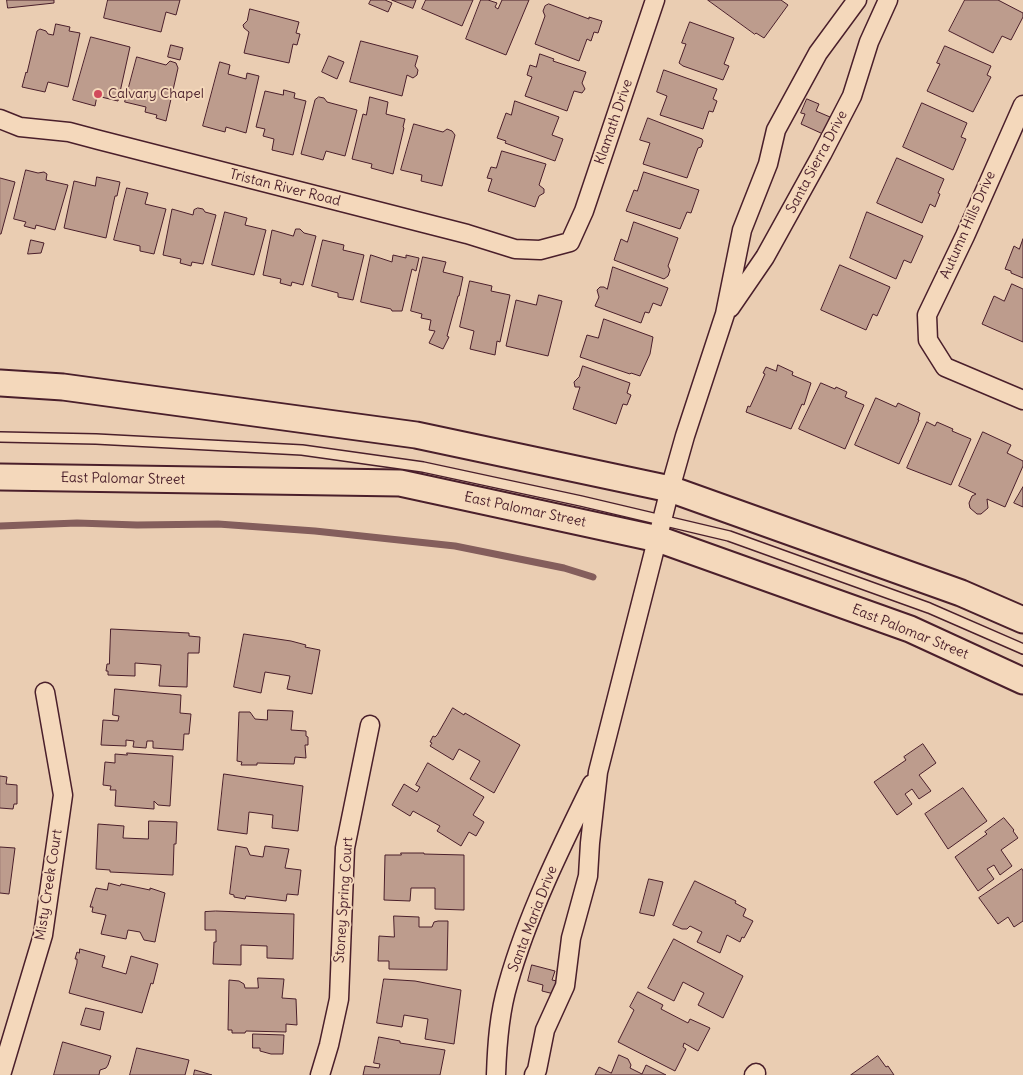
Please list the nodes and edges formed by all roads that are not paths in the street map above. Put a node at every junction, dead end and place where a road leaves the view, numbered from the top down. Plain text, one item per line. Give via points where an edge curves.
1 (857, 0) edge
2 (888, 0) edge
3 (650, 1) edge
4 (1023, 105) edge
5 (0, 119) edge
6 (570, 242) joint
7 (725, 314) junction
8 (0, 382) edge
9 (1023, 400) edge
10 (0, 437) edge
11 (0, 477) edge
12 (670, 489) junction
13 (660, 530) junction
14 (1023, 620) edge
15 (1023, 649) edge
16 (1023, 681) edge
17 (45, 692) dead end
18 (370, 725) dead end
19 (598, 772) junction
20 (1, 1075) edge
21 (320, 1075) edge
22 (496, 1075) edge
23 (534, 1075) edge

1 - 7 street, Santa Sierra Drive via 818,53 776,130 768,164 742,230
2 - 7 street, Santa Sierra Drive via 869,42 852,96 822,154 765,257
3 - 6 street, Klamath Drive via 584,211
4 - 9 street, Autumn Hills Drive via 927,315 928,340 945,366
5 - 6 street, Tristan River Road via 20,127 69,132 468,234 515,249 540,250
7 - 12 street, Santa Sierra Drive
8 - 12 main road via 63,387 416,436
10 - 13 lane via 302,450 423,467 581,501
11 - 13 main road, East Palomar Street via 400,484
12 - 13 street, Santa Maria Drive
12 - 14 main road via 960,593
13 - 15 lane via 738,540 929,608
13 - 16 main road, East Palomar Street via 910,629
13 - 19 street, Santa Maria Drive
17 - 20 street, Misty Creek Court via 63,795 43,935
18 - 21 street, Stoney Spring Court via 345,848 339,999
19 - 22 street, Santa Maria Drive via 560,851 507,985 497,1041
19 - 23 street, Santa Maria Drive via 588,876 571,938 566,986 546,1030

